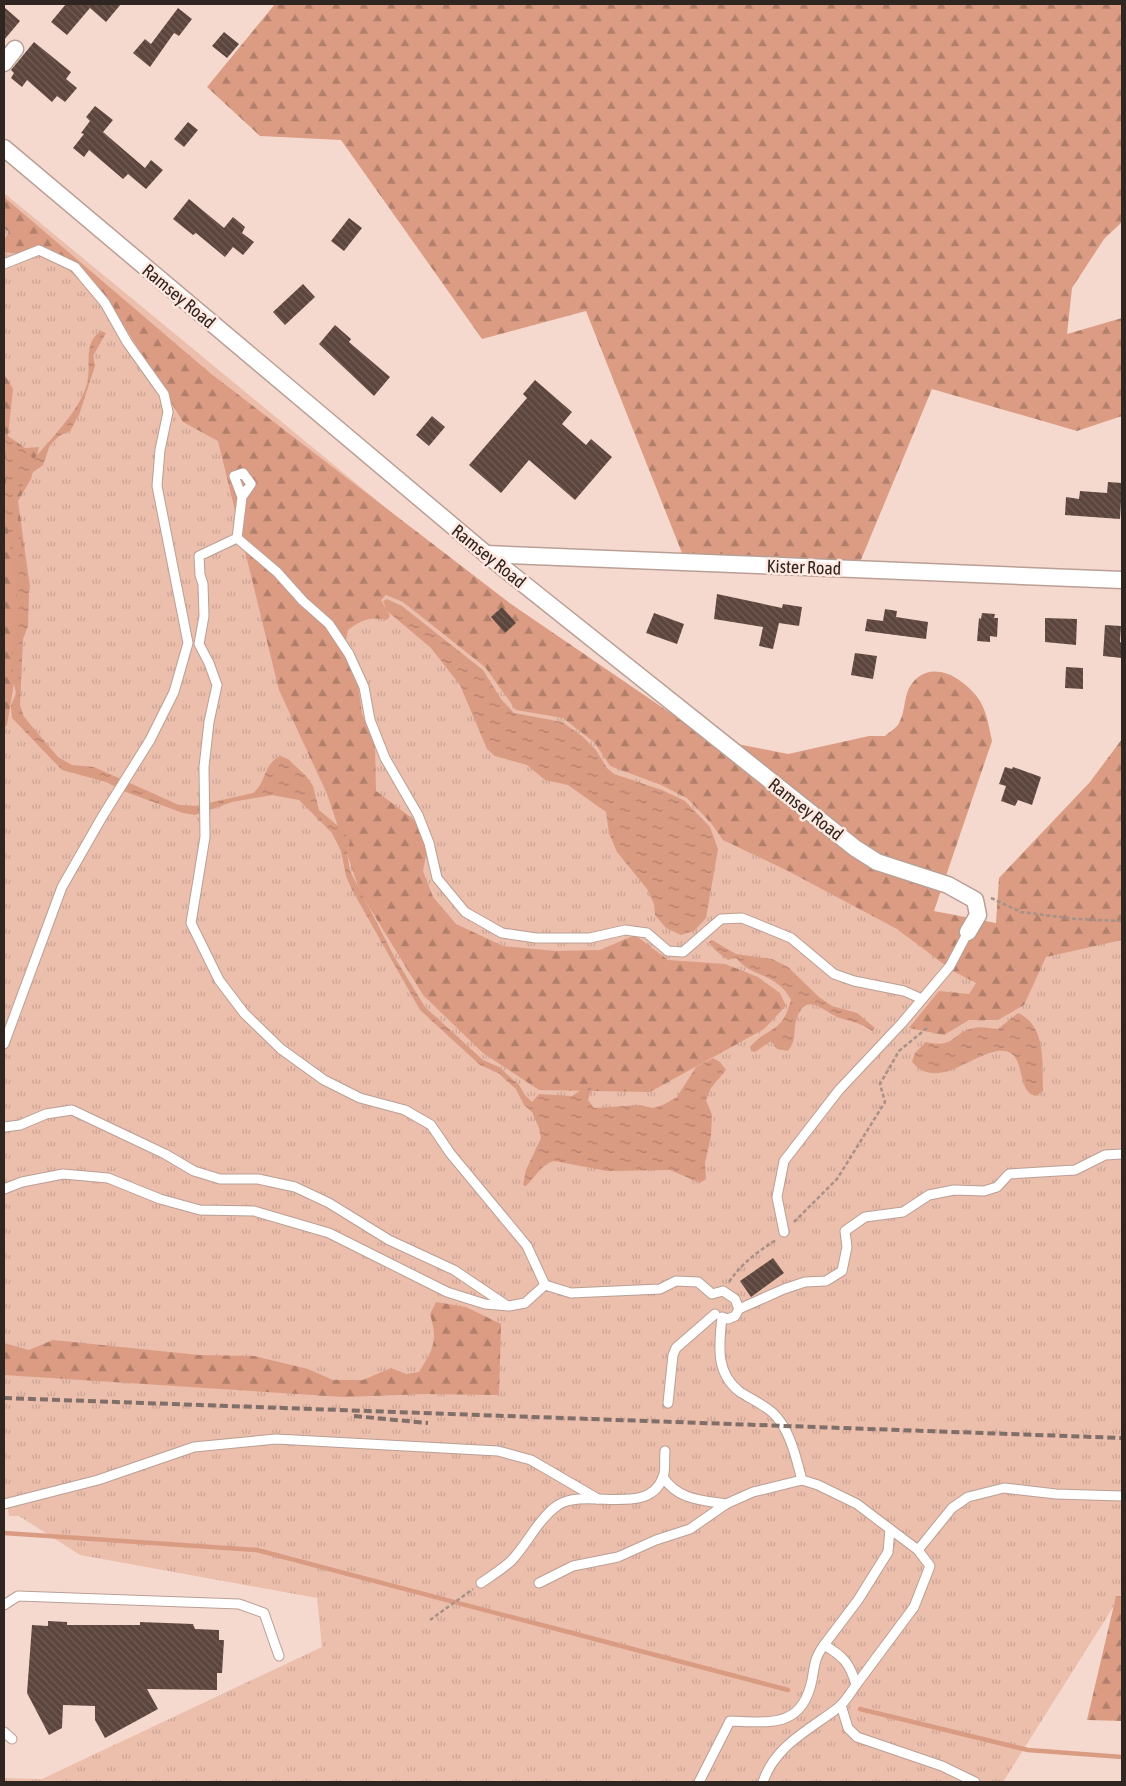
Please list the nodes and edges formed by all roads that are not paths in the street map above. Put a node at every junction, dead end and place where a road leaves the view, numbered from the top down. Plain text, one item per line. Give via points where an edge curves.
1 (15, 49) dead end
2 (4, 63) edge
3 (4, 148) edge
4 (4, 264) edge
5 (242, 497) dead end
6 (237, 538) junction
7 (486, 554) junction
8 (1122, 580) edge
9 (968, 932) joint
10 (922, 999) junction
11 (4, 1044) edge
12 (4, 1127) edge
13 (1122, 1154) edge
14 (4, 1189) edge
15 (784, 1232) road end
16 (545, 1284) junction
17 (509, 1306) junction
18 (739, 1309) junction
19 (715, 1314) dead end
20 (668, 1403) dead end
21 (665, 1451) dead end
22 (664, 1477) junction
23 (802, 1480) junction
24 (1122, 1496) edge
25 (598, 1499) junction
26 (4, 1504) edge
27 (726, 1504) junction
28 (890, 1529) junction
29 (918, 1550) junction
30 (481, 1583) road end
31 (539, 1583) dead end
32 (4, 1605) edge
33 (824, 1645) junction
34 (279, 1656) dead end
35 (856, 1685) junction
36 (841, 1706) junction
37 (4, 1732) edge
38 (12, 1739) dead end
39 (699, 1782) edge
40 (763, 1782) edge
41 (975, 1782) edge

1 - 2 street
3 - 7 street, Ramsey Road
4 - 11 lane via 39,250 75,267 105,303 127,342 164,394 168,412 157,486 188,642 174,692 150,740 62,887
5 - 6 lane
6 - 10 lane via 329,624 349,654 364,687 370,720 385,758 418,815 429,843 437,878 464,912 502,933 536,938 590,938 625,930 647,933 668,951 683,952 722,919 742,918 791,938 834,974 904,991
6 - 16 lane via 199,556 204,616 199,644 217,685 204,767 205,837 192,923 219,980 244,1013 281,1049 324,1080 360,1098 405,1110 431,1125 450,1153 527,1246
7 - 8 street, Kister Road
7 - 9 street, Ramsey Road via 855,848 877,862 948,885 975,900 978,915
9 - 10 lane via 950,966
10 - 15 lane via 838,1090 784,1161 777,1197
12 - 17 lane via 72,1110 194,1171 220,1179 258,1179 294,1188 329,1203 389,1240 454,1270
13 - 18 lane via 1105,1155 1075,1170 1009,1174 997,1187 984,1191 954,1190 929,1195 903,1212 865,1217 845,1231 847,1247 842,1271 826,1281 805,1282
14 - 17 lane via 63,1174 108,1178 160,1199 200,1210 254,1211 329,1233 447,1292 485,1304
16 - 17 lane via 525,1303
16 - 18 lane via 571,1293 660,1289 676,1281 698,1282 712,1294 723,1292 735,1298
18 - 23 lane via 735,1316 722,1317 718,1354 727,1378 774,1414 793,1447
19 - 20 lane via 676,1348
21 - 22 lane
22 - 25 lane via 651,1493 639,1498
22 - 27 lane via 676,1492 685,1497
23 - 27 lane via 777,1484
23 - 28 lane via 857,1504
24 - 29 lane via 1004,1488 968,1497 952,1508
25 - 26 lane via 532,1460 498,1451 276,1439 194,1447 98,1480
25 - 30 lane via 578,1499 559,1504 541,1521 511,1561
27 - 31 lane via 690,1529 618,1557 573,1566
28 - 29 lane
28 - 33 lane via 888,1552
29 - 35 lane via 930,1566 914,1607
32 - 34 lane via 18,1596 239,1604 264,1613
33 - 35 lane via 839,1654 852,1669
33 - 39 lane via 814,1660 802,1708 788,1719 773,1722 730,1721
35 - 36 lane
36 - 40 lane via 804,1730 786,1747
36 - 41 lane via 848,1728 857,1737 942,1766
37 - 38 lane

